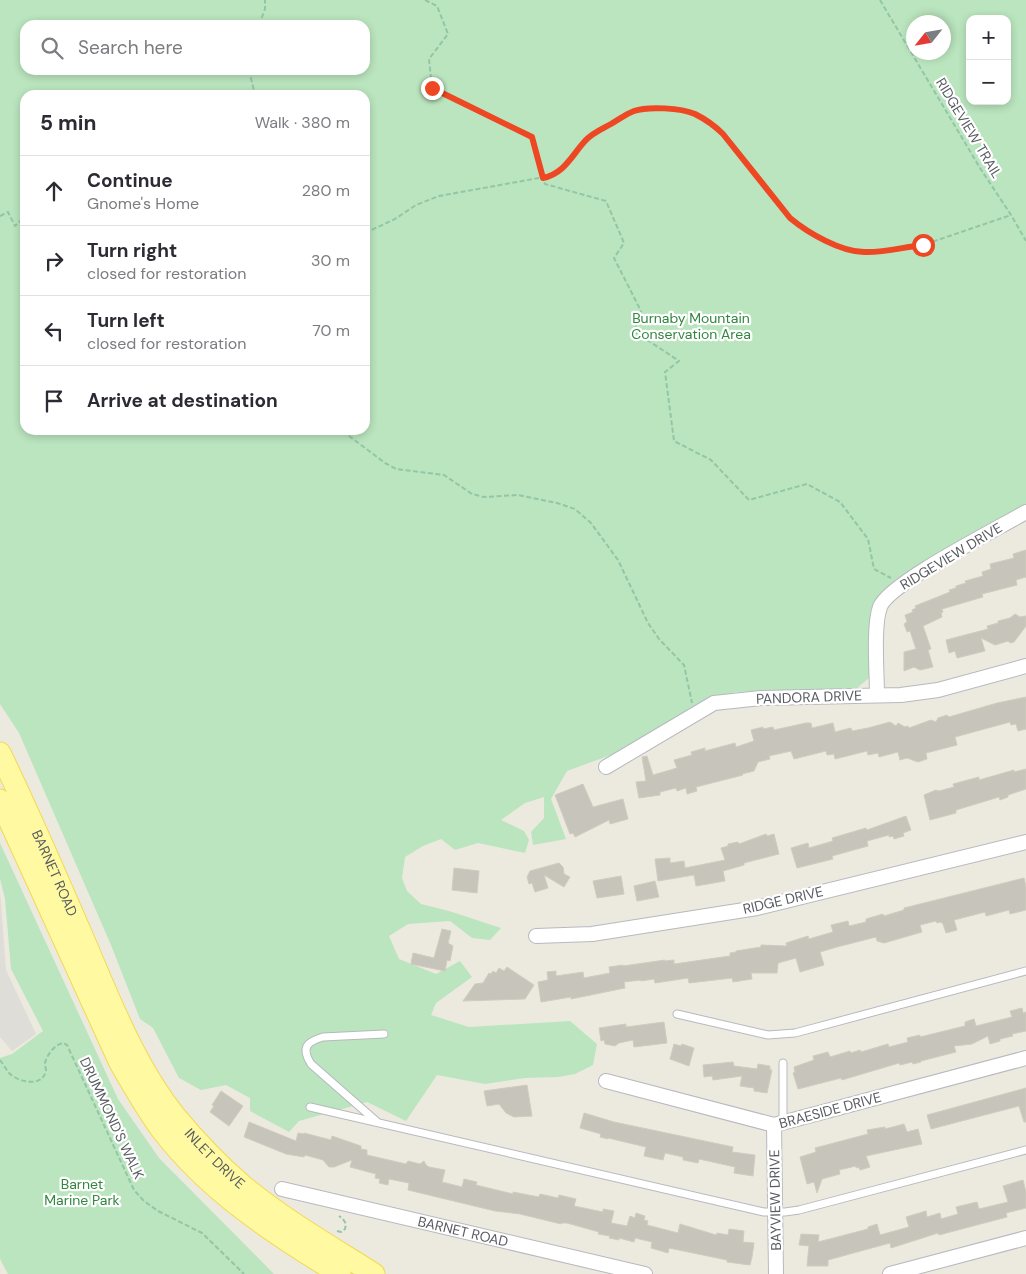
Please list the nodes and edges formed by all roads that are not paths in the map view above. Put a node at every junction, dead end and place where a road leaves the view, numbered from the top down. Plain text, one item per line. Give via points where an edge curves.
1 (1026, 512) edge
2 (1026, 666) edge
3 (877, 695) junction
4 (0, 753) edge
5 (606, 767) dead end
6 (0, 800) edge
7 (1026, 842) edge
8 (536, 936) dead end
9 (1026, 971) edge
10 (100, 1000) junction
11 (677, 1014) dead end
12 (384, 1034) dead end
13 (1026, 1058) edge
14 (783, 1063) dead end
15 (606, 1080) dead end
16 (310, 1106) dead end
17 (376, 1121) junction
18 (778, 1125) junction
19 (1026, 1150) edge
20 (282, 1189) dead end
21 (775, 1213) junction
22 (1026, 1238) edge
23 (340, 1274) edge
24 (374, 1274) edge
25 (645, 1274) edge
26 (776, 1274) edge
27 (890, 1274) edge

1 - 3 street, RIDGEVIEW DRIVE via 902,584 880,606
2 - 3 street, PANDORA DRIVE via 938,690
3 - 5 street, PANDORA DRIVE via 714,702
4 - 10 main road, BARNET ROAD via 30,815
6 - 10 main road, BARNET ROAD via 46,898
7 - 8 street, RIDGE DRIVE via 757,908 592,934
9 - 11 lane via 795,1033 768,1036
10 - 23 main road, INLET DRIVE via 119,1061 138,1096 187,1159 260,1223
10 - 24 main road, INLET DRIVE via 176,1116 202,1146 242,1184 312,1235
12 - 17 lane via 323,1037 308,1044 306,1051 311,1064
13 - 18 street, BRAESIDE DRIVE
14 - 18 lane
15 - 18 street, BRAESIDE DRIVE
16 - 17 lane
17 - 21 lane via 754,1211
18 - 21 street, BAYVIEW DRIVE
19 - 21 lane via 800,1210
20 - 25 street, BARNET ROAD
21 - 26 street, BAYVIEW DRIVE
22 - 27 street

